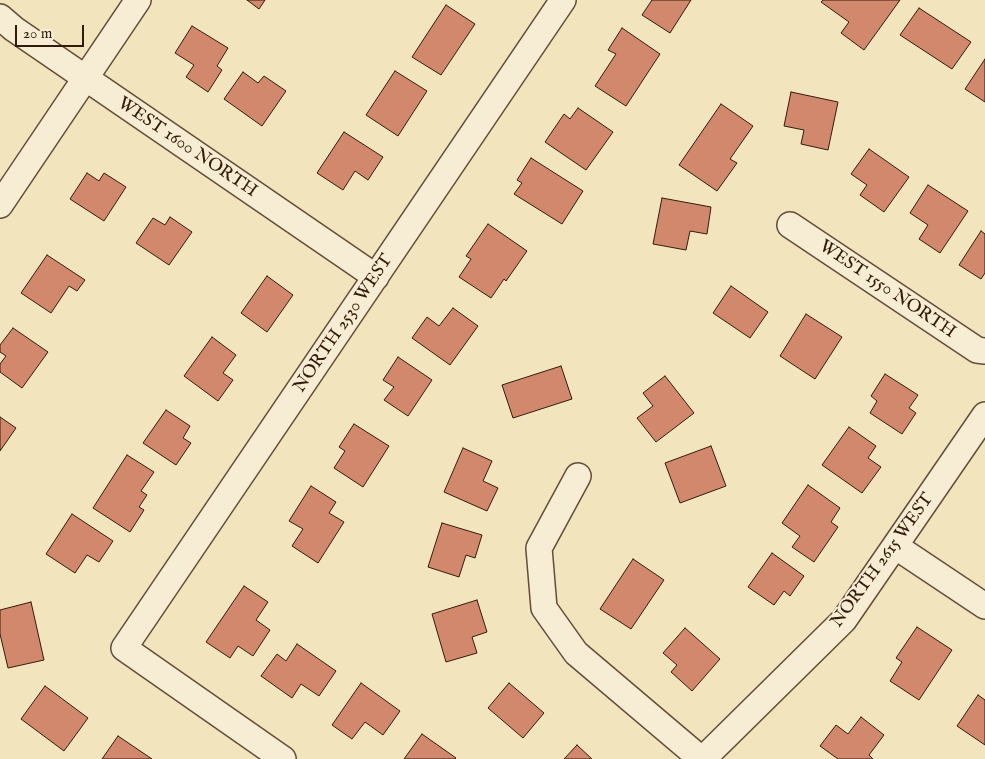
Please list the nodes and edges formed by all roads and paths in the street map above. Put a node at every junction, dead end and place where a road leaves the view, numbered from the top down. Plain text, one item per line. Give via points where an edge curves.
1 (138, 0) edge
2 (563, 0) edge
3 (0, 17) edge
4 (86, 78) junction
5 (0, 205) edge
6 (790, 225) dead end
7 (376, 277) junction
8 (985, 351) edge
9 (985, 415) edge
10 (578, 476) dead end
11 (895, 546) junction
12 (985, 606) edge
13 (283, 759) edge
14 (702, 759) edge

1 - 4 street
2 - 7 street, NORTH 2530 WEST
3 - 4 street, WEST 1600 NORTH via 14,30
4 - 5 street
4 - 7 street, WEST 1600 NORTH
6 - 8 street, WEST 1550 NORTH via 976,350
7 - 13 street, NORTH 2530 WEST via 124,648
9 - 11 street, NORTH 2615 WEST
10 - 14 street via 539,548 544,608 576,653
11 - 12 street
11 - 14 street, NORTH 2615 WEST via 844,620

